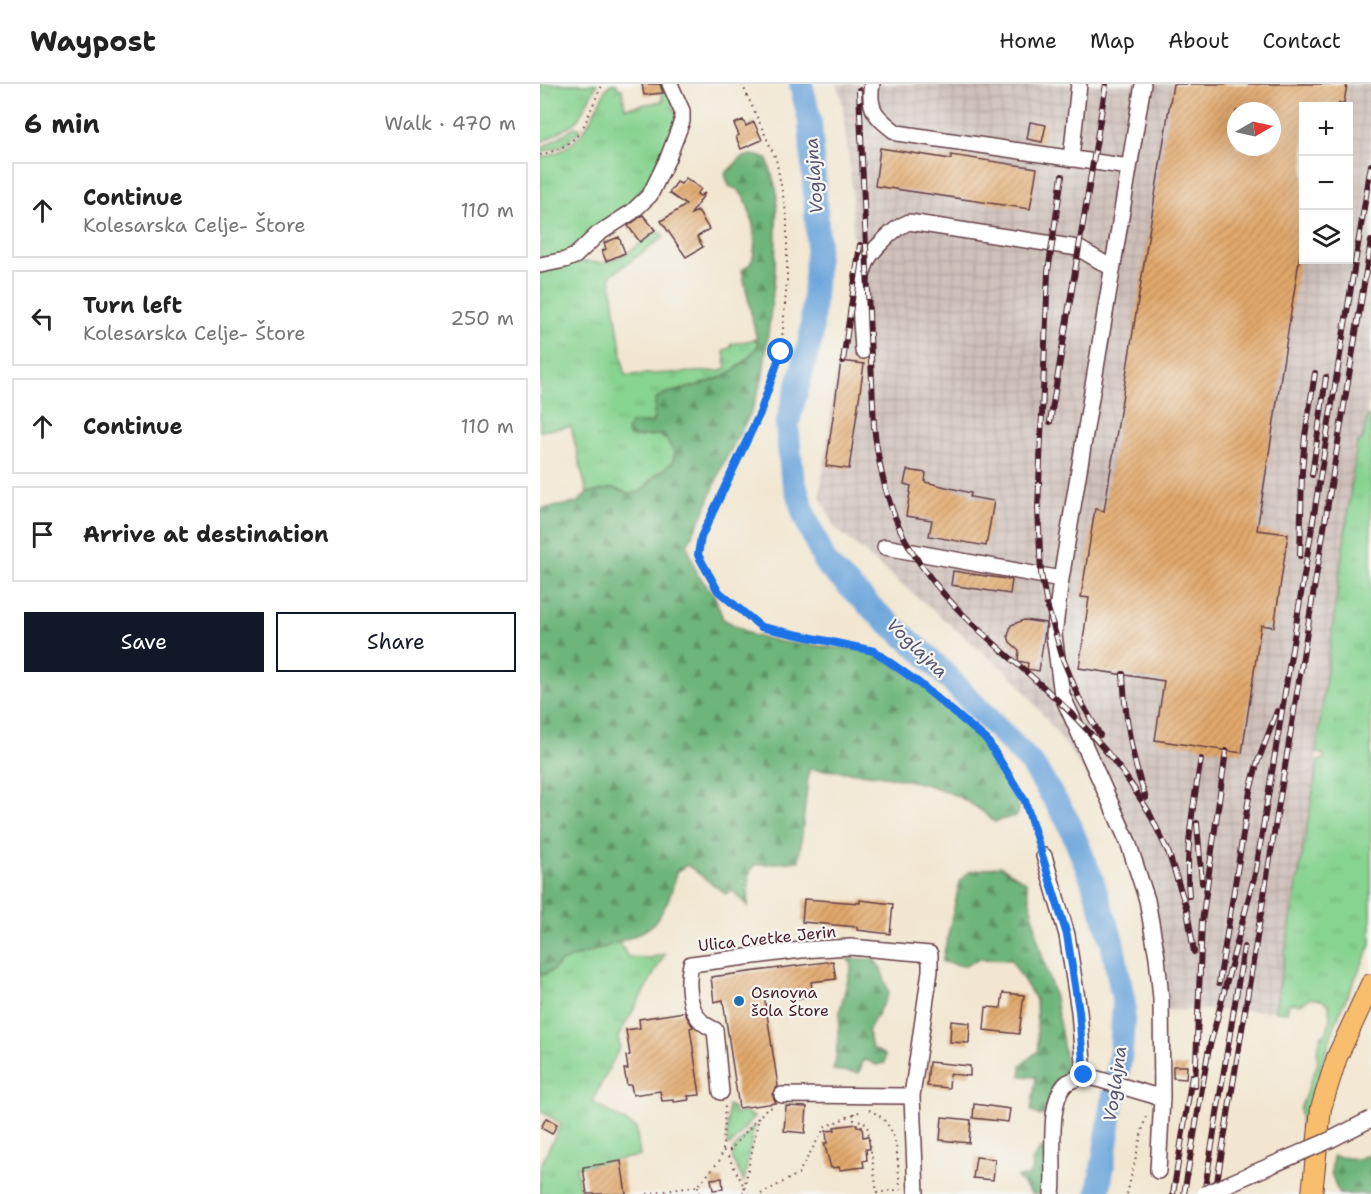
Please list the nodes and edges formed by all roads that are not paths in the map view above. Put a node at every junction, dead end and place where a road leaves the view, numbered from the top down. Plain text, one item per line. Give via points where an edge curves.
1 (670, 84) edge
2 (872, 84) edge
3 (1079, 84) edge
4 (1143, 84) edge
5 (1071, 159) junction
6 (1129, 168) junction
7 (540, 264) edge
8 (1112, 268) junction
9 (863, 351) dead end
10 (885, 547) dead end
11 (1061, 579) junction
12 (1044, 856) road end
13 (1371, 984) edge
14 (1084, 1075) junction
15 (721, 1092) road end
16 (786, 1095) road end
17 (912, 1096) junction
18 (1162, 1098) junction
19 (1371, 1119) edge
20 (1158, 1171) dead end
21 (916, 1194) edge
22 (1052, 1194) edge
23 (1205, 1194) edge
24 (1312, 1194) edge

1 - 7 street via 682,111 682,121 650,195 575,256
2 - 5 street via 869,98 877,118 897,133
3 - 5 street
4 - 6 street
5 - 6 street
6 - 8 street
8 - 9 street via 1078,248 909,222 894,230 868,258 861,297
8 - 11 street
10 - 11 street
11 - 18 street via 1054,635 1062,695 1128,842 1147,900 1161,999
12 - 14 street via 1067,935
13 - 24 main road via 1337,1057 1321,1108
14 - 18 street
14 - 22 street via 1066,1084 1057,1100
15 - 17 street, Ulica Cvetke Jerin via 715,1030 694,1011 688,976 691,964 850,947 930,954
16 - 17 street
17 - 21 street, Ulica Cvetke Jerin
18 - 20 street
19 - 23 street, bridge

